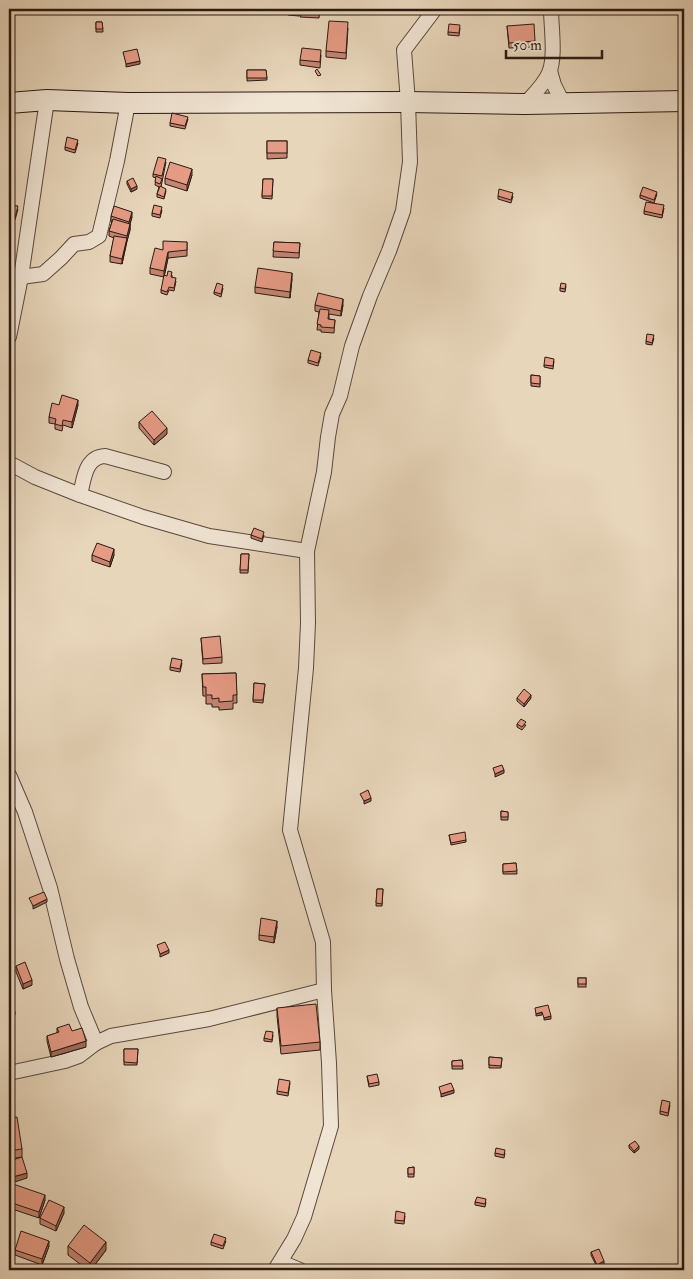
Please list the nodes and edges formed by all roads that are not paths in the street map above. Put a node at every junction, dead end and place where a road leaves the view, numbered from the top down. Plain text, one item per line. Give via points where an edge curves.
1 (435, 9) edge
2 (551, 9) edge
3 (550, 71) junction
4 (47, 100) junction
5 (684, 100) edge
6 (408, 102) junction
7 (9, 103) edge
8 (128, 103) junction
9 (563, 103) junction
10 (525, 104) junction
11 (21, 277) junction
12 (9, 337) edge
13 (9, 463) edge
14 (164, 472) dead end
15 (80, 495) junction
16 (307, 551) junction
17 (9, 775) edge
18 (324, 990) junction
19 (96, 1042) junction
20 (9, 1072) edge
21 (278, 1266) edge
22 (300, 1270) edge

1 - 6 street via 404,50
2 - 3 street
3 - 9 street
3 - 10 street
4 - 7 street
4 - 8 street
4 - 11 street
5 - 9 street
6 - 8 street
6 - 10 street
6 - 16 street via 410,162 403,211 352,346 340,396 332,414 324,472
8 - 11 street via 99,236 89,242 74,244 43,274
9 - 10 street
11 - 12 street
13 - 15 street
14 - 15 street via 98,456 88,465
15 - 16 street via 209,536
16 - 18 street via 306,668 290,830 323,942
17 - 19 street via 50,888 81,1007
18 - 19 street via 209,1019 111,1036
18 - 21 street via 330,1126 304,1217
19 - 20 street via 79,1056 65,1061
21 - 22 street

